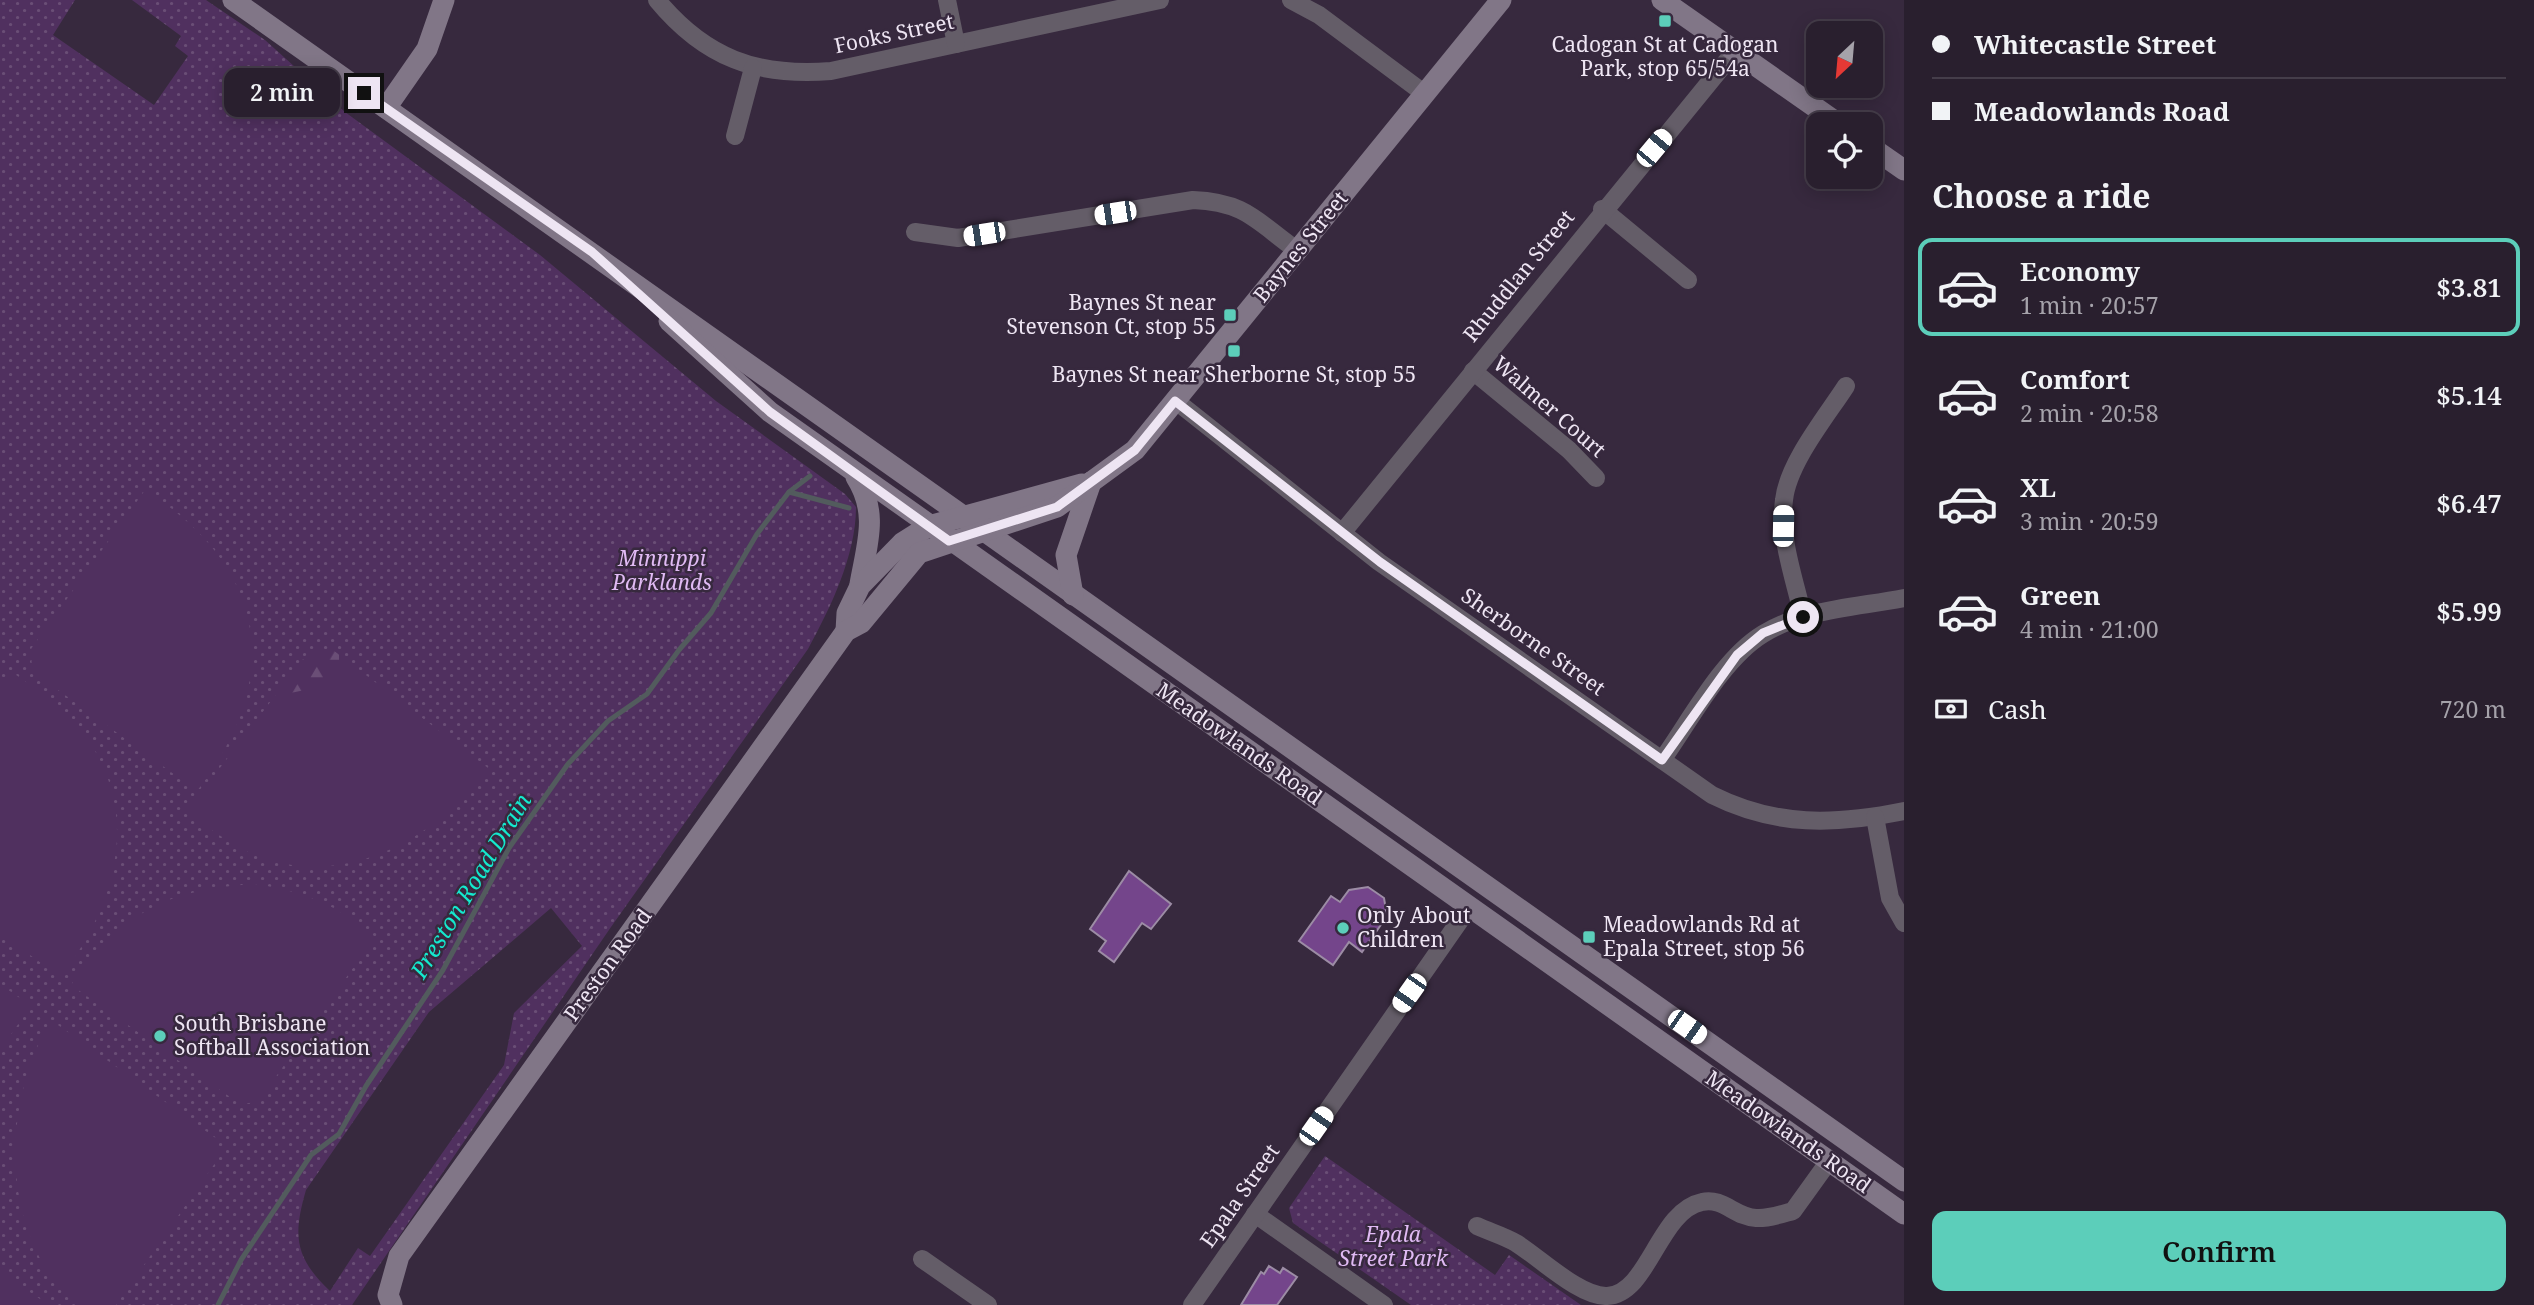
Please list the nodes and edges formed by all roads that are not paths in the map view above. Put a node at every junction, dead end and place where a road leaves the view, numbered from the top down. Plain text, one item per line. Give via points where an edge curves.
1 (233, 0) edge
2 (444, 0) edge
3 (657, 0) edge
4 (947, 0) edge
5 (1160, 0) edge
6 (1291, 0) edge
7 (1501, 0) edge
8 (1662, 0) edge
9 (956, 44) junction
10 (1735, 51) junction
11 (753, 68) junction
12 (1425, 94) junction
13 (386, 108) junction
14 (1822, 112) edge
15 (735, 136) dead end
16 (1883, 155) edge
17 (1904, 170) edge
18 (1602, 209) junction
19 (915, 232) dead end
20 (1298, 251) junction
21 (592, 252) junction
22 (1688, 280) dead end
23 (1473, 370) junction
24 (1846, 386) dead end
25 (1175, 401) junction
26 (852, 471) junction
27 (1596, 478) dead end
28 (1091, 482) junction
29 (963, 517) junction
30 (929, 526) junction
31 (982, 531) junction
32 (1342, 533) junction
33 (949, 541) junction
34 (860, 586) junction
35 (1073, 595) junction
36 (1904, 598) edge
37 (1803, 617) junction
38 (846, 631) junction
39 (1662, 760) junction
40 (1904, 811) edge
41 (1875, 817) junction
42 (1470, 906) junction
43 (1904, 923) edge
44 (1829, 1161) junction
45 (1904, 1181) edge
46 (1255, 1214) junction
47 (1904, 1214) edge
48 (1477, 1226) dead end
49 (922, 1259) dead end
50 (392, 1305) edge
51 (988, 1305) edge
52 (1192, 1305) edge
53 (1384, 1305) edge

1 - 13 main road, Meadowlands Road
2 - 13 main road via 427,49
3 - 11 street, Fooks Street via 696,39
4 - 9 street
5 - 9 street, Fooks Street
6 - 12 street via 1319,15
7 - 12 main road, Baynes Street
8 - 10 main road
9 - 11 street, Fooks Street via 831,71 776,73
10 - 14 main road
10 - 18 street, Rhuddlan Street
11 - 15 street
12 - 20 main road, Baynes Street
13 - 21 main road, Meadowlands Road
16 - 17 main road
18 - 22 street
18 - 23 street, Rhuddlan Street
19 - 20 street via 958,238 1193,200 1221,201 1242,209
20 - 25 main road, Baynes Street
21 - 26 main road, Meadowlands Road via 770,412
21 - 29 main road, Meadowlands Road
23 - 27 street, Walmer Court
23 - 32 street, Rhuddlan Street
24 - 37 street via 1797,463 1784,497 1783,526
25 - 28 main road, Baynes Street via 1135,450
25 - 32 street, Sherborne Street
26 - 30 main road, Meadowlands Road
26 - 34 main road via 871,510
28 - 29 main road, Baynes Street
28 - 31 main road, Baynes Street via 1057,507
28 - 35 main road via 1066,555
29 - 30 main road, Baynes Street
29 - 31 main road, Meadowlands Road
30 - 33 main road, Meadowlands Road
30 - 34 main road, Preston Road via 895,548
31 - 33 main road, Baynes Street
31 - 35 main road, Meadowlands Road
32 - 39 street, Sherborne Street
33 - 38 main road, Preston Road via 919,553 861,623
33 - 42 main road, Meadowlands Road
34 - 38 main road, Preston Road via 847,613
35 - 45 main road, Meadowlands Road
36 - 37 street
37 - 39 street via 1763,633 1737,655
38 - 50 main road, Preston Road via 399,1255 388,1295
39 - 41 street, Sherborne Street via 1739,809 1819,821
40 - 41 street, Sherborne Street
41 - 43 street via 1890,898
42 - 44 main road, Meadowlands Road
42 - 46 street, Epala Street
44 - 47 main road, Meadowlands Road
44 - 48 street via 1793,1211 1757,1218 1738,1214 1720,1201 1702,1202 1681,1211 1629,1287 1609,1296 1588,1292 1514,1242
46 - 52 street, Epala Street
46 - 53 street
49 - 51 street

